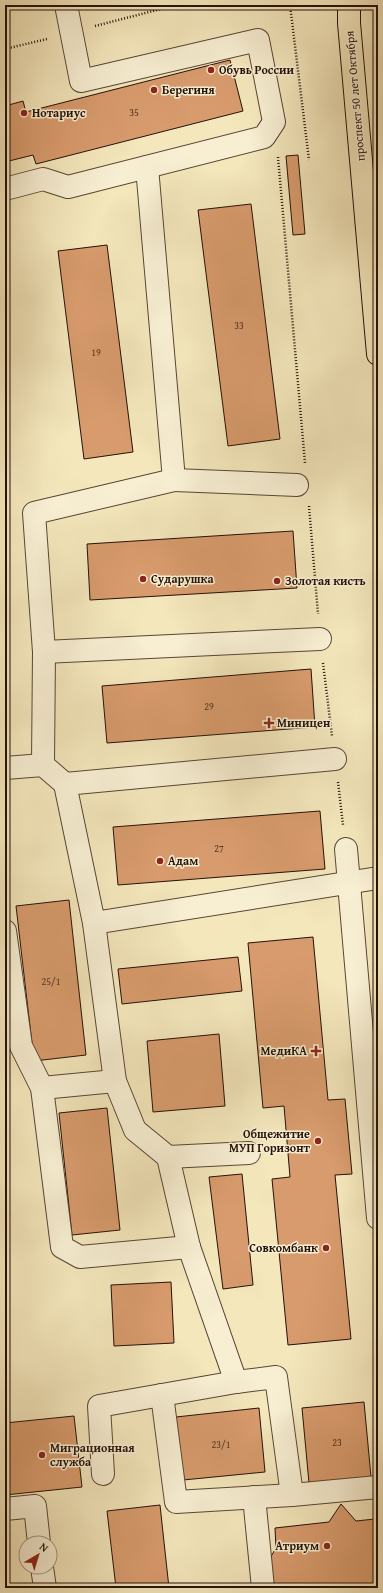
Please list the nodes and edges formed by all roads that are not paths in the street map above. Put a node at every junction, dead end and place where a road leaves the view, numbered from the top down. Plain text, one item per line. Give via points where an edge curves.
1 (66, 5) edge
2 (348, 5) edge
3 (147, 167) junction
4 (5, 189) edge
5 (378, 354) edge
6 (174, 480) junction
7 (297, 484) dead end
8 (320, 639) dead end
9 (44, 652) junction
10 (335, 759) dead end
11 (43, 765) junction
12 (5, 768) edge
13 (65, 784) junction
14 (346, 849) dead end
15 (378, 878) edge
16 (94, 923) junction
17 (5, 931) edge
18 (115, 1081) junction
19 (42, 1088) junction
20 (249, 1153) dead end
21 (168, 1157) junction
22 (378, 1218) edge
23 (189, 1247) junction
24 (236, 1382) junction
25 (162, 1395) junction
26 (104, 1474) dead end
27 (378, 1487) edge
28 (292, 1494) junction
29 (254, 1497) junction
30 (5, 1509) edge
31 (39, 1535) edge
32 (43, 1575) edge
33 (45, 1588) edge
34 (262, 1588) edge

1 - 3 lane via 81,81 258,40 274,122 264,137
2 - 5 main road, проспект 50 лет Октября
3 - 4 lane via 68,187 43,179
3 - 6 lane
6 - 7 lane
6 - 9 lane via 34,513
8 - 9 lane
9 - 11 lane
10 - 13 lane
11 - 12 lane
11 - 13 lane
13 - 16 lane
14 - 22 lane
15 - 16 lane
16 - 18 lane
17 - 19 lane via 21,1046
18 - 19 lane
18 - 21 lane via 136,1130
19 - 23 lane via 62,1247 80,1257
20 - 21 lane
21 - 23 lane
23 - 24 lane
24 - 25 lane
24 - 28 lane via 276,1378
25 - 26 lane via 99,1406
25 - 29 lane via 176,1502
27 - 28 lane
28 - 29 lane
29 - 34 lane
30 - 31 lane via 35,1506
32 - 33 lane

